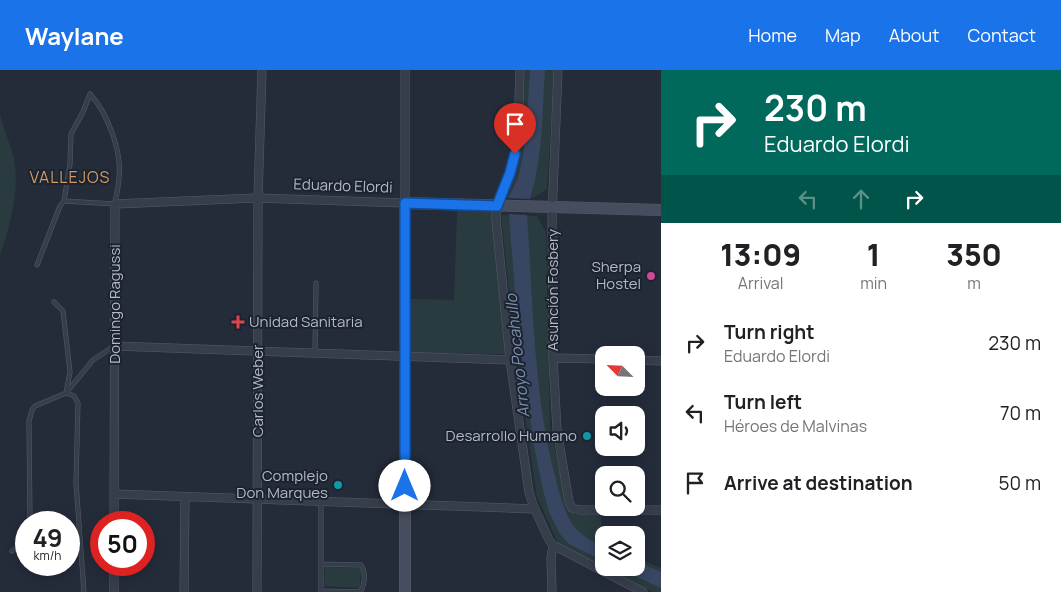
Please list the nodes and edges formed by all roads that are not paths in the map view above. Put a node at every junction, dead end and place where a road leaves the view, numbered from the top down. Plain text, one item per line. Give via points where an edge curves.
1 (262, 70) edge
2 (405, 70) edge
3 (520, 70) edge
4 (558, 70) edge
5 (258, 198) junction
6 (64, 201) junction
7 (405, 203) junction
8 (115, 204) junction
9 (501, 206) junction
10 (553, 208) junction
11 (661, 210) edge
12 (37, 266) dead end
13 (316, 283) dead end
14 (54, 302) dead end
15 (114, 346) junction
16 (258, 351) junction
17 (315, 353) junction
18 (405, 356) junction
19 (553, 358) junction
20 (595, 359) edge
21 (510, 360) junction
22 (645, 360) edge
23 (661, 361) edge
24 (66, 393) junction
25 (114, 494) junction
26 (185, 497) junction
27 (257, 499) junction
28 (321, 502) junction
29 (405, 505) junction
30 (534, 509) junction
31 (661, 510) edge
32 (30, 511) edge
33 (114, 511) edge
34 (553, 545) junction
35 (15, 549) edge
36 (12, 551) dead end
37 (321, 564) junction
38 (114, 576) edge
39 (321, 591) edge
40 (84, 592) edge
41 (114, 592) edge
42 (184, 592) edge
43 (257, 592) edge
44 (405, 592) edge
45 (552, 592) edge
46 (643, 592) edge

1 - 5 street, Carlos Weber
2 - 7 street
3 - 9 street via 515,154
4 - 10 street, Asunción Fosbery
5 - 7 street, Eduardo Elordi
5 - 8 street, Eduardo Elordi
5 - 16 street, Carlos Weber
6 - 8 lane
6 - 8 lane, Domingo Ragussi via 71,134 90,94 108,124 118,161 120,175
6 - 12 lane
7 - 9 main road, Eduardo Elordi
7 - 18 main road
8 - 15 street, Domingo Ragussi
9 - 10 main road, Eduardo Elordi
9 - 21 street via 496,223
10 - 11 main road, Eduardo Elordi
10 - 19 street, Asunción Fosbery
13 - 17 lane
14 - 24 lane via 63,311 70,372
15 - 16 street
15 - 24 lane via 93,360
15 - 25 street, Domingo Ragussi
16 - 17 street
16 - 27 street, Carlos Weber
17 - 18 street
18 - 21 street
18 - 29 main road
19 - 20 street
19 - 31 street, Asunción Fosbery via 556,430 572,508
21 - 30 street
22 - 23 street
24 - 32 lane via 32,410 29,421
24 - 40 lane via 78,402 76,483
25 - 26 street
25 - 33 street, Domingo Ragussi
26 - 27 street
26 - 42 street
27 - 28 street
27 - 43 street, Carlos Weber
28 - 29 street
28 - 37 lane
29 - 30 street
29 - 44 main road
30 - 34 street
34 - 45 street
34 - 46 street
35 - 36 lane
37 - 39 lane
37 - 39 lane via 361,565 364,568 364,588 360,592
38 - 41 street

